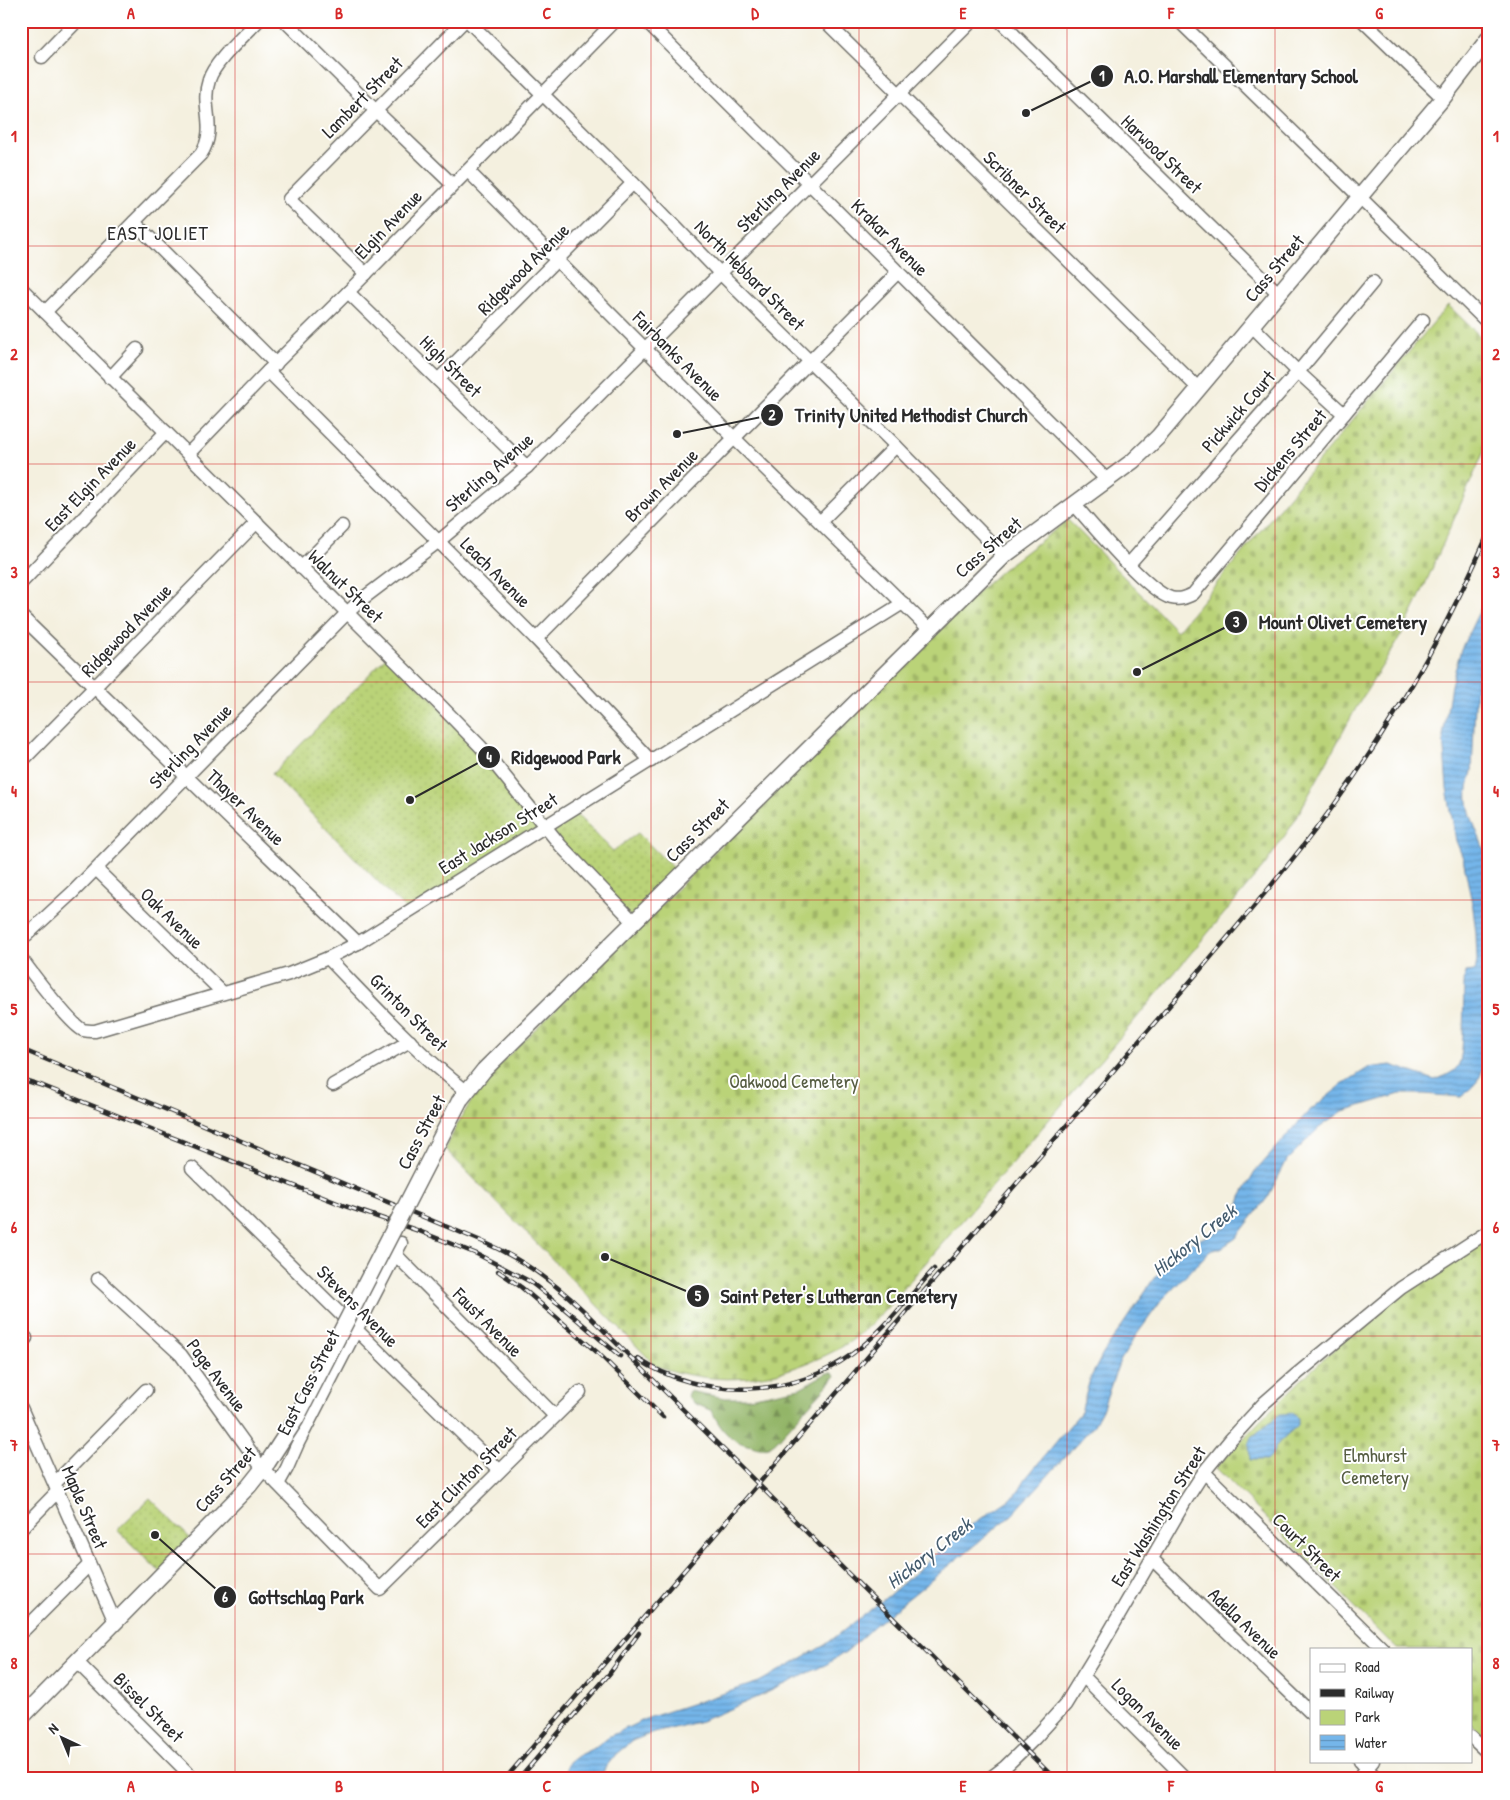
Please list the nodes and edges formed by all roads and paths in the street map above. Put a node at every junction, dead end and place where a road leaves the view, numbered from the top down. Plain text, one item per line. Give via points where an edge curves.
1 (77, 21) edge
2 (258, 21) edge
3 (285, 21) edge
4 (464, 21) edge
5 (468, 21) edge
6 (615, 21) edge
7 (646, 21) edge
8 (825, 21) edge
9 (972, 21) edge
10 (1000, 21) edge
11 (1179, 21) edge
12 (1363, 21) edge
13 (1489, 38) edge
14 (42, 57) dead end
15 (899, 94) junction
16 (543, 95) junction
17 (1443, 98) junction
18 (375, 110) junction
19 (468, 170) junction
20 (633, 183) junction
21 (453, 185) junction
22 (810, 185) junction
23 (1360, 197) junction
24 (134, 222) junction
25 (557, 261) junction
26 (898, 272) junction
27 (366, 274) junction
28 (721, 274) junction
29 (1373, 282) dead end
30 (21, 288) edge
31 (348, 292) junction
32 (1278, 293) junction
33 (45, 312) junction
34 (1423, 320) dead end
35 (1489, 324) edge
36 (1252, 326) junction
37 (137, 349) dead end
38 (645, 349) junction
39 (811, 362) junction
40 (272, 367) junction
41 (1298, 372) junction
42 (110, 378) junction
43 (438, 380) junction
44 (1199, 389) junction
45 (1344, 414) junction
46 (166, 432) junction
47 (734, 438) junction
48 (896, 446) junction
49 (188, 454) junction
50 (527, 467) junction
51 (1107, 480) junction
52 (1074, 504) junction
53 (256, 522) junction
54 (820, 522) junction
55 (342, 526) dead end
56 (439, 541) junction
57 (1004, 556) junction
58 (1129, 564) junction
59 (301, 568) junction
60 (21, 583) edge
61 (904, 603) junction
62 (347, 613) junction
63 (21, 616) edge
64 (928, 629) junction
65 (536, 639) junction
66 (96, 687) junction
67 (651, 761) junction
68 (21, 762) edge
69 (187, 776) junction
70 (545, 826) junction
71 (96, 869) junction
72 (633, 921) junction
73 (21, 940) edge
74 (358, 943) junction
75 (21, 958) edge
76 (328, 958) junction
77 (223, 993) junction
78 (410, 1041) junction
79 (333, 1085) dead end
80 (463, 1095) junction
81 (192, 1168) dead end
82 (1486, 1237) edge
83 (398, 1249) joint
84 (98, 1279) dead end
85 (356, 1330) junction
86 (146, 1390) dead end
87 (580, 1392) dead end
88 (21, 1408) edge
89 (555, 1416) junction
90 (265, 1466) junction
91 (499, 1470) junction
92 (1204, 1472) junction
93 (278, 1484) junction
94 (56, 1487) junction
95 (21, 1529) edge
96 (1152, 1559) junction
97 (89, 1565) junction
98 (380, 1589) joint
99 (115, 1622) junction
100 (24, 1630) dead end
101 (1382, 1648) edge
102 (77, 1662) junction
103 (1083, 1676) junction
104 (1310, 1713) edge
105 (21, 1718) edge
106 (1472, 1738) edge
107 (1489, 1754) edge
108 (1367, 1763) edge
109 (194, 1779) edge
110 (989, 1779) edge
111 (1186, 1779) edge
112 (1358, 1779) edge
113 (1377, 1779) edge

1 - 14 street
2 - 24 street via 214,69 208,81 206,95 210,133 206,146
3 - 18 street
4 - 18 street, Lambert Street
5 - 16 street, North Hebbard Street
6 - 16 street, Elgin Avenue
7 - 22 street, Krakar Avenue
8 - 15 street, Scribner Street
9 - 15 street, Sterling Avenue
10 - 32 street, Harwood Street
11 - 23 street
12 - 17 street
13 - 17 main road, Cass Street
15 - 22 street, Sterling Avenue
15 - 44 street, Scribner Street
16 - 19 street, Elgin Avenue
16 - 20 street, North Hebbard Street
17 - 23 main road, Cass Street
18 - 21 street
18 - 27 street, Lambert Street via 289,199
19 - 21 street, Elgin Avenue
19 - 25 street, Fairbanks Avenue
20 - 25 street, Ridgewood Avenue
20 - 28 street, North Hebbard Street
21 - 27 street, Elgin Avenue
22 - 26 street, Krakar Avenue
22 - 28 street, Sterling Avenue
23 - 32 main road, Cass Street
23 - 35 street
24 - 33 street
24 - 40 street, Leach Avenue
25 - 38 street, Fairbanks Avenue
25 - 43 street, Ridgewood Avenue
26 - 39 street, Brown Avenue
26 - 51 street, Krakar Avenue
27 - 31 street, Elgin Avenue
28 - 38 street, Sterling Avenue
28 - 39 street, North Hebbard Street
29 - 41 street, Pickwick Court
30 - 33 street, Walnut Street
31 - 40 street, Elgin Avenue
31 - 43 street, High Street
32 - 36 main road, Cass Street
33 - 42 street, Walnut Street
34 - 45 street, Dickens Street
36 - 41 street
36 - 44 main road, Cass Street
37 - 42 street
38 - 47 street, Fairbanks Avenue
38 - 50 street, Sterling Avenue
39 - 47 street, Brown Avenue
39 - 48 street, North Hebbard Street
40 - 49 street, Elgin Avenue
40 - 56 street, Leach Avenue
41 - 45 street
41 - 58 street, Pickwick Court
42 - 46 street, Walnut Street
43 - 50 street, High Street
44 - 51 main road, Cass Street via 1158,437
45 - 58 street, Dickens Street via 1193,594 1181,599 1169,598
46 - 49 street, Walnut Street
46 - 60 street, East Elgin Avenue
47 - 54 street, Fairbanks Avenue
47 - 65 street, Brown Avenue
48 - 54 street
48 - 57 street, North Hebbard Street
49 - 53 street, Walnut Street
50 - 56 street, Sterling Avenue
51 - 52 main road, Cass Street
52 - 57 main road, Cass Street
52 - 58 street
53 - 59 street, Walnut Street
53 - 66 street, Ridgewood Avenue
54 - 61 street, Fairbanks Avenue
55 - 59 street
56 - 62 street, Sterling Avenue
56 - 65 street, Leach Avenue
57 - 64 main road, Cass Street
59 - 62 street, Walnut Street
61 - 64 street, Fairbanks Avenue
61 - 67 street, East Jackson Street
62 - 69 street, Sterling Avenue
62 - 70 street, Walnut Street via 481,747
63 - 66 street, Thayer Avenue
64 - 72 main road, Cass Street
65 - 67 street, Leach Avenue
66 - 68 street, Ridgewood Avenue
66 - 69 street, Thayer Avenue
67 - 70 street, East Jackson Street
69 - 71 street, Sterling Avenue
69 - 74 street, Thayer Avenue
70 - 72 street, Walnut Street
70 - 74 street, East Jackson Street
71 - 73 street, Sterling Avenue
71 - 77 street, Oak Avenue
72 - 80 main road, Cass Street
74 - 76 street, East Jackson Street
75 - 77 street, East Jackson Street via 75,1024 84,1030 95,1031
76 - 77 street, East Jackson Street via 289,974
76 - 78 street, Grinton Street
78 - 79 street
78 - 80 street, Grinton Street
80 - 90 main road, Cass Street, bridge via 296,1419
81 - 85 street, Stevens Avenue
82 - 92 street, East Washington Street via 1401,1288 1297,1374 1264,1403
83 - 85 street, East Cass Street
83 - 89 street, Faust Avenue
84 - 90 street, Page Avenue via 181,1355
85 - 91 street, Stevens Avenue
85 - 93 street, East Cass Street
86 - 94 street
87 - 89 street, East Clinton Street
88 - 94 street, Maple Street
89 - 91 street, East Clinton Street
90 - 93 street, Page Avenue
90 - 99 main road, Cass Street
91 - 98 street, East Clinton Street
92 - 96 street, East Washington Street
92 - 101 street, Court Street
93 - 98 street, Page Avenue
94 - 95 street
94 - 97 street, Maple Street
96 - 103 street, East Washington Street
96 - 104 street, Adella Avenue
97 - 99 street, Maple Street
97 - 100 street
99 - 102 main road, Cass Street
102 - 105 main road, Cass Street
102 - 109 street, Bissel Street
103 - 110 street, East Washington Street via 1046,1727
103 - 111 street, Logan Avenue
106 - 107 street
108 - 112 street
108 - 113 street

